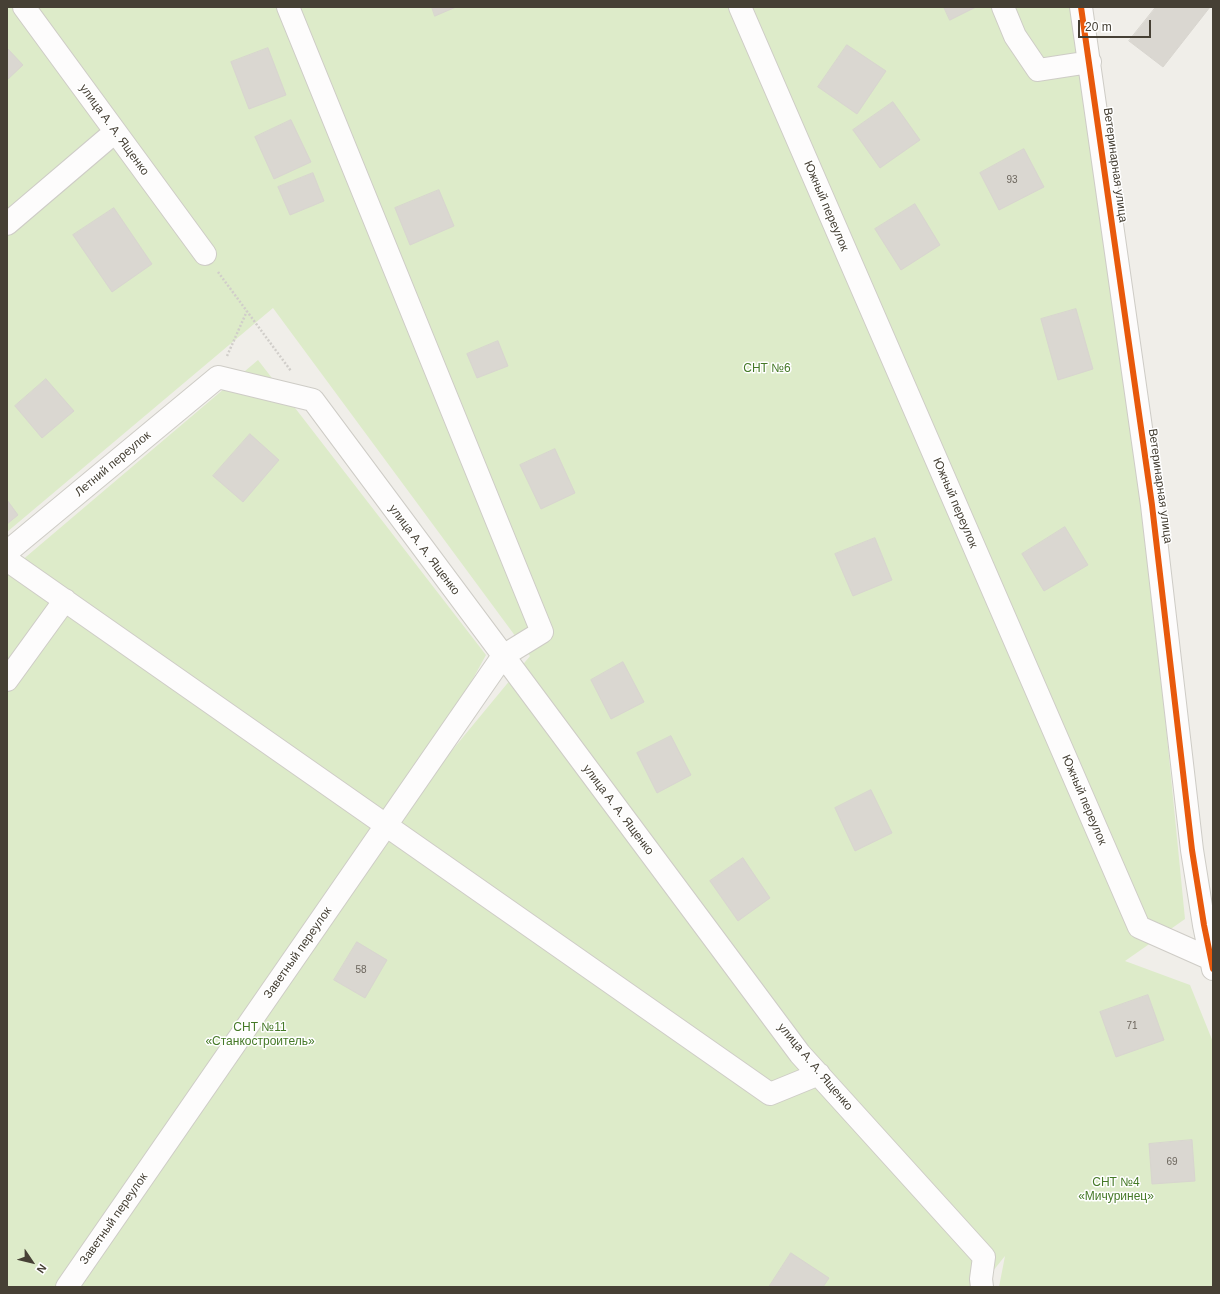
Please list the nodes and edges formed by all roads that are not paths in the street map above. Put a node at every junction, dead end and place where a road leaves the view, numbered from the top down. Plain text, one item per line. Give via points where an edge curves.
1 (24, 7) edge
2 (288, 7) edge
3 (740, 7) edge
4 (1003, 7) edge
5 (1098, 7) edge
6 (1082, 17) edge
7 (1090, 62) junction
8 (115, 132) junction
9 (7, 224) edge
10 (205, 254) road end
11 (218, 376) joint
12 (7, 552) edge
13 (7, 560) edge
14 (64, 600) junction
15 (503, 656) junction
16 (7, 680) edge
17 (386, 826) junction
18 (1212, 964) edge
19 (819, 1074) junction
20 (67, 1287) edge
21 (982, 1287) edge

1 - 8 street, улица А. А. Ященко
2 - 15 street, Заветный переулок via 542,632
3 - 18 street, Южный переулок via 1139,927
4 - 7 street via 1015,36 1038,70
5 - 6 street
6 - 7 street, Ветеринарная улица
7 - 18 street, Ветеринарная улица via 1152,505 1192,850
8 - 9 street
8 - 10 street, улица А. А. Ященко
11 - 12 street, Летний переулок
11 - 15 street, улица А. А. Ященко via 313,400
13 - 14 street
14 - 16 street
14 - 17 street
15 - 17 street, Заветный переулок
15 - 19 street, улица А. А. Ященко via 800,1054
17 - 19 street via 770,1094
17 - 20 street, Заветный переулок
19 - 21 street, улица А. А. Ященко via 984,1257

